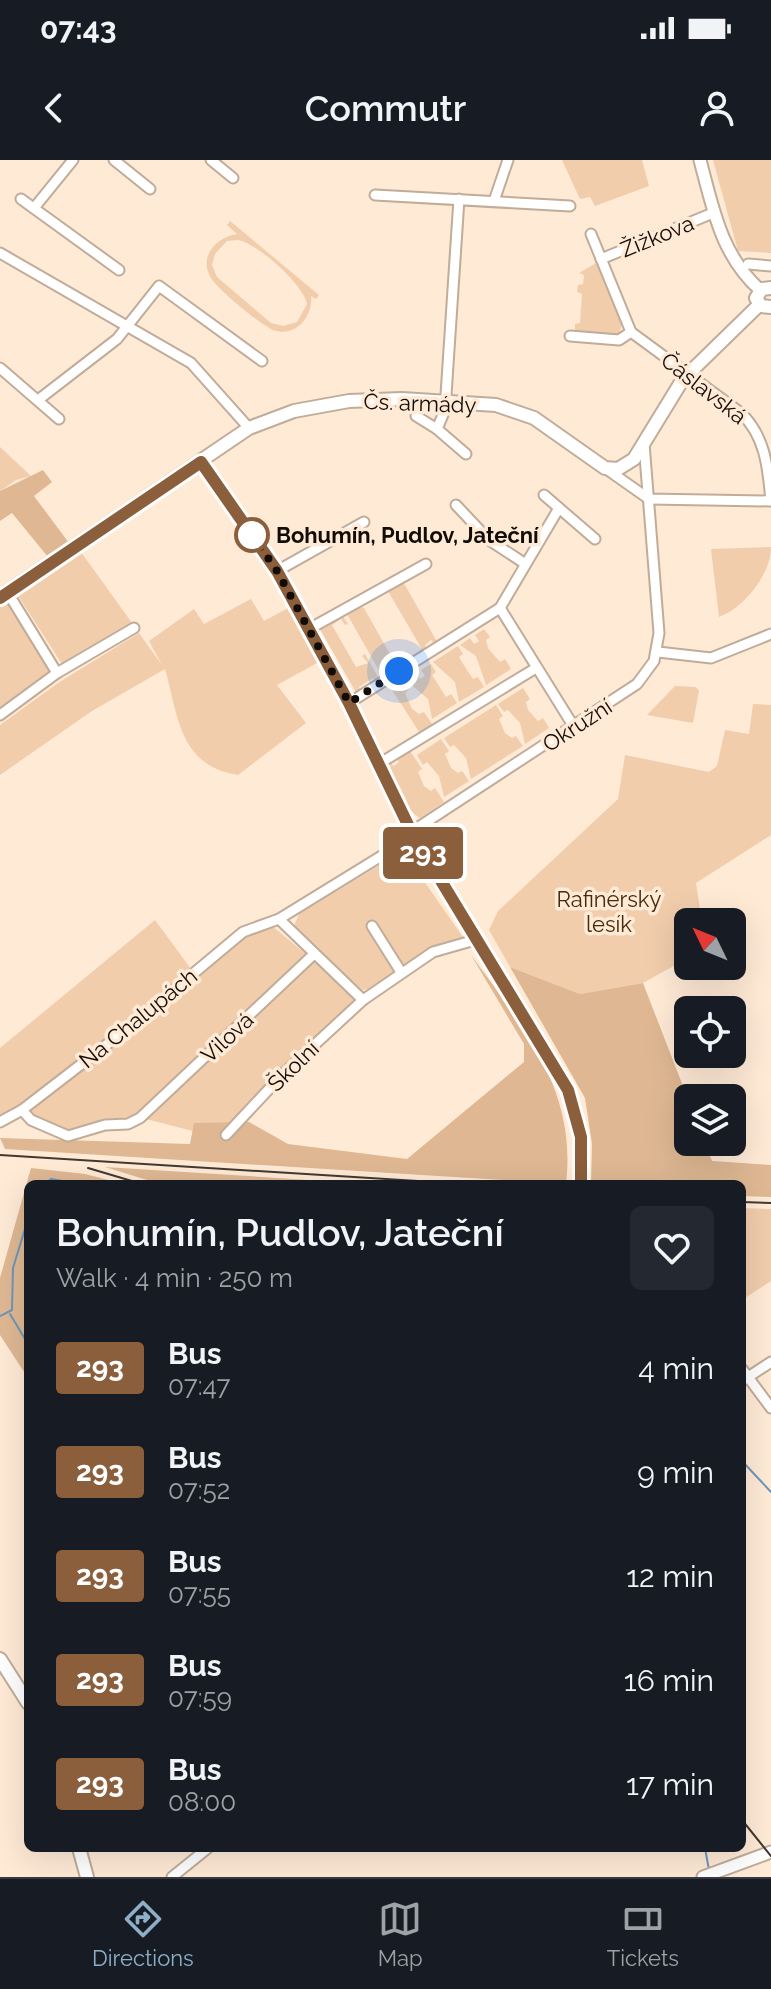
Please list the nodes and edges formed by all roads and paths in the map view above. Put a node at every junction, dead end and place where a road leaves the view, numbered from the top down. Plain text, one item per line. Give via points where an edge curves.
1 (73, 160) edge
2 (114, 160) edge
3 (211, 160) edge
4 (508, 160) edge
5 (700, 160) edge
6 (233, 178) dead end
7 (150, 189) dead end
8 (375, 195) dead end
9 (21, 199) dead end
10 (459, 199) junction
11 (494, 201) junction
12 (570, 206) dead end
13 (34, 208) junction
14 (713, 213) junction
15 (591, 234) dead end
16 (0, 253) edge
17 (601, 259) junction
18 (748, 264) dead end
19 (771, 266) edge
20 (119, 270) dead end
21 (765, 289) edge
22 (765, 306) edge
23 (128, 325) junction
24 (631, 332) junction
25 (570, 336) dead end
26 (262, 361) dead end
27 (0, 368) edge
28 (687, 375) junction
29 (38, 400) junction
30 (446, 402) junction
31 (416, 416) dead end
32 (59, 419) dead end
33 (249, 428) junction
34 (437, 429) junction
35 (644, 443) junction
36 (466, 454) dead end
37 (201, 462) junction
38 (605, 468) junction
39 (544, 495) dead end
40 (649, 499) junction
41 (771, 501) edge
42 (456, 505) dead end
43 (473, 507) dead end
44 (559, 508) junction
45 (464, 514) junction
46 (364, 522) dead end
47 (595, 539) dead end
48 (524, 563) junction
49 (426, 564) dead end
50 (277, 571) junction
51 (4, 595) edge
52 (500, 608) junction
53 (134, 628) dead end
54 (309, 629) junction
55 (771, 634) edge
56 (658, 652) junction
57 (536, 668) junction
58 (57, 673) junction
59 (349, 703) junction
60 (0, 715) edge
61 (574, 727) junction
62 (377, 765) junction
63 (412, 833) junction
64 (279, 919) junction
65 (372, 926) dead end
66 (475, 940) junction
67 (313, 955) junction
68 (401, 972) junction
69 (363, 1000) junction
70 (22, 1110) junction
71 (0, 1122) edge
72 (226, 1135) dead end
73 (581, 1180) edge
74 (771, 1362) edge
75 (746, 1375) edge
76 (746, 1378) edge
77 (771, 1408) edge
78 (0, 1659) edge
79 (24, 1697) edge
80 (80, 1852) edge
81 (203, 1852) edge
82 (771, 1852) edge
83 (708, 1875) edge
84 (87, 1877) edge
85 (172, 1877) edge

1 - 13 street
2 - 7 street
3 - 6 street
4 - 11 street
5 - 14 street
8 - 10 street
9 - 13 street
10 - 11 street
10 - 30 street
11 - 12 street
13 - 20 street
14 - 17 street, Žižkova
14 - 21 street via 736,264
15 - 17 street
16 - 23 street
17 - 24 street
18 - 19 street
21 - 22 main road via 756,297
22 - 28 main road
23 - 26 street via 159,286
23 - 29 street
23 - 33 street via 191,363
24 - 25 street via 619,340
24 - 28 street, Čáslavská
27 - 29 street
28 - 35 main road
28 - 41 street, Čáslavská via 738,410 753,427 767,462
29 - 32 street
30 - 33 main road, Čs. armády via 349,401 294,411
30 - 34 street
30 - 38 main road, Čs. armády via 519,410
31 - 34 street
33 - 37 main road, Čs. armády
34 - 36 street
35 - 38 main road via 625,466
35 - 40 street
37 - 50 street
37 - 51 main road, Čs. armády
38 - 40 street, Čs. armády
39 - 44 street
40 - 41 street
40 - 56 street
42 - 45 street
43 - 45 street
44 - 47 street
44 - 48 street
45 - 48 street via 489,540
46 - 50 street
48 - 52 street
49 - 54 street
50 - 54 street
51 - 58 street
52 - 57 street
52 - 59 street
53 - 58 street
54 - 59 street
55 - 56 street via 711,658
56 - 61 street, Okružní via 637,684
57 - 61 street
57 - 62 street
58 - 60 street
59 - 62 street
61 - 63 street, Okružní
62 - 63 street
63 - 64 street, Na Chalupách
63 - 66 street
64 - 67 street
64 - 70 street, Na Chalupách via 243,932
65 - 68 street
66 - 68 street, Školní via 441,948
66 - 73 street via 568,1090 581,1137
67 - 69 street
67 - 70 street, Vilová via 140,1118 68,1136 31,1120
68 - 69 street, Školní
69 - 72 street, Školní
70 - 71 street, Na Chalupách
74 - 75 street
76 - 77 street
78 - 79 main road
80 - 84 main road
81 - 85 street
82 - 83 street

